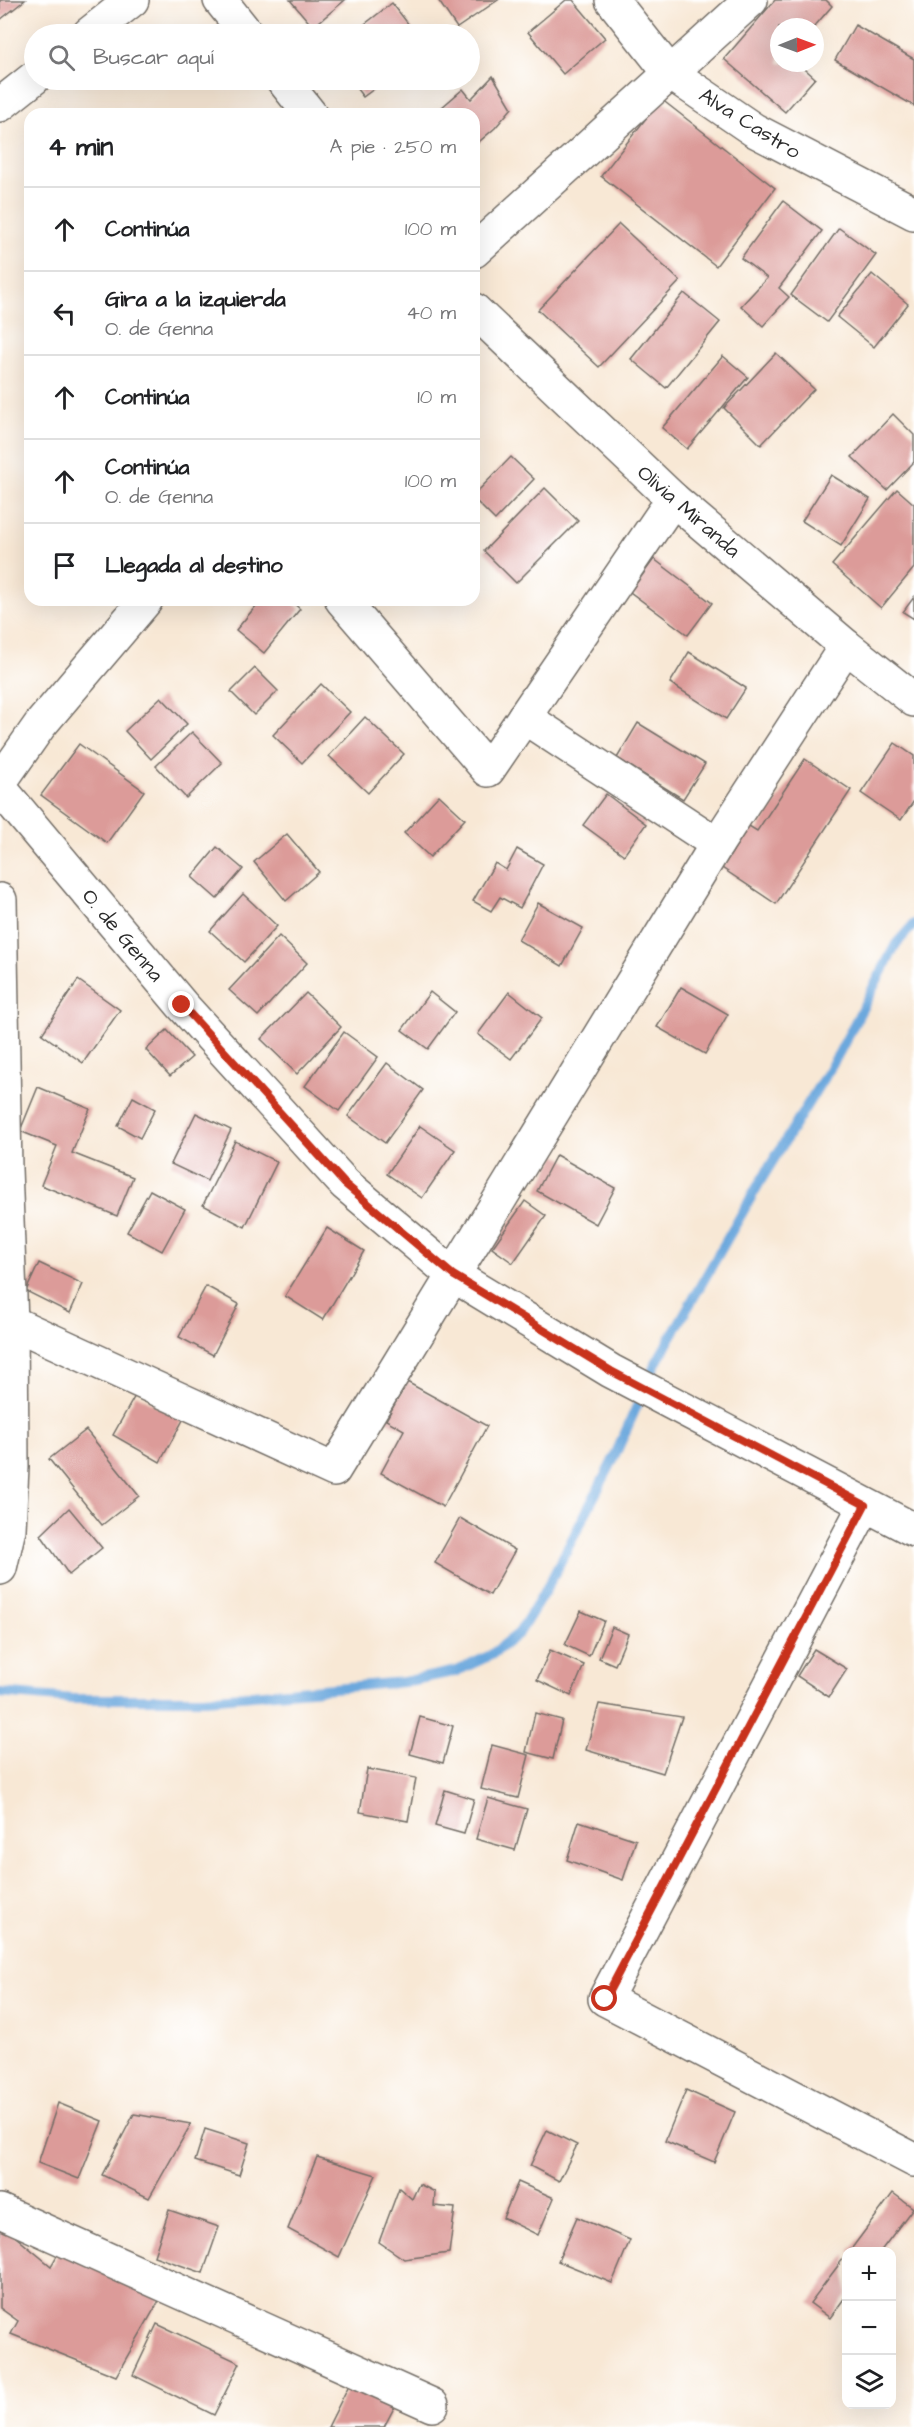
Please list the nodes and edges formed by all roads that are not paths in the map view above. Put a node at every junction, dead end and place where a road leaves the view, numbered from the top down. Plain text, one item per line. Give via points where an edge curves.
1 (132, 0) edge
2 (220, 0) edge
3 (612, 0) edge
4 (751, 0) edge
5 (102, 24) edge
6 (239, 24) edge
7 (669, 72) junction
8 (24, 86) edge
9 (291, 90) edge
10 (0, 105) edge
11 (305, 108) edge
12 (914, 213) edge
13 (480, 245) edge
14 (480, 316) edge
15 (673, 499) junction
16 (141, 606) edge
17 (347, 606) edge
18 (846, 646) junction
19 (914, 700) edge
20 (524, 717) junction
21 (0, 782) edge
22 (0, 788) edge
23 (717, 844) junction
24 (0, 900) edge
25 (3, 1170) edge
26 (453, 1275) junction
27 (11, 1323) junction
28 (865, 1505) junction
29 (914, 1530) edge
30 (0, 1569) edge
31 (914, 2160) edge
32 (0, 2211) edge
33 (432, 2405) dead end

1 - 5 street
2 - 6 street
3 - 7 street, Alva Castro
4 - 7 street
7 - 12 street, Alva Castro via 754,130
7 - 13 street
8 - 10 street
9 - 11 street
14 - 15 street, Olivia Miranda
15 - 18 street, Olivia Miranda
15 - 20 street
16 - 21 street via 40,724
17 - 20 street via 488,770
18 - 19 street, Olivia Miranda
18 - 23 street
20 - 23 street
22 - 26 street, O. de Genna via 182,1005 345,1184
23 - 26 street
24 - 25 street
25 - 27 street
26 - 27 street via 334,1470
26 - 28 street, O. de Genna via 611,1371
27 - 30 street via 12,1478 9,1529
28 - 29 street
28 - 31 street via 605,1999
32 - 33 street

